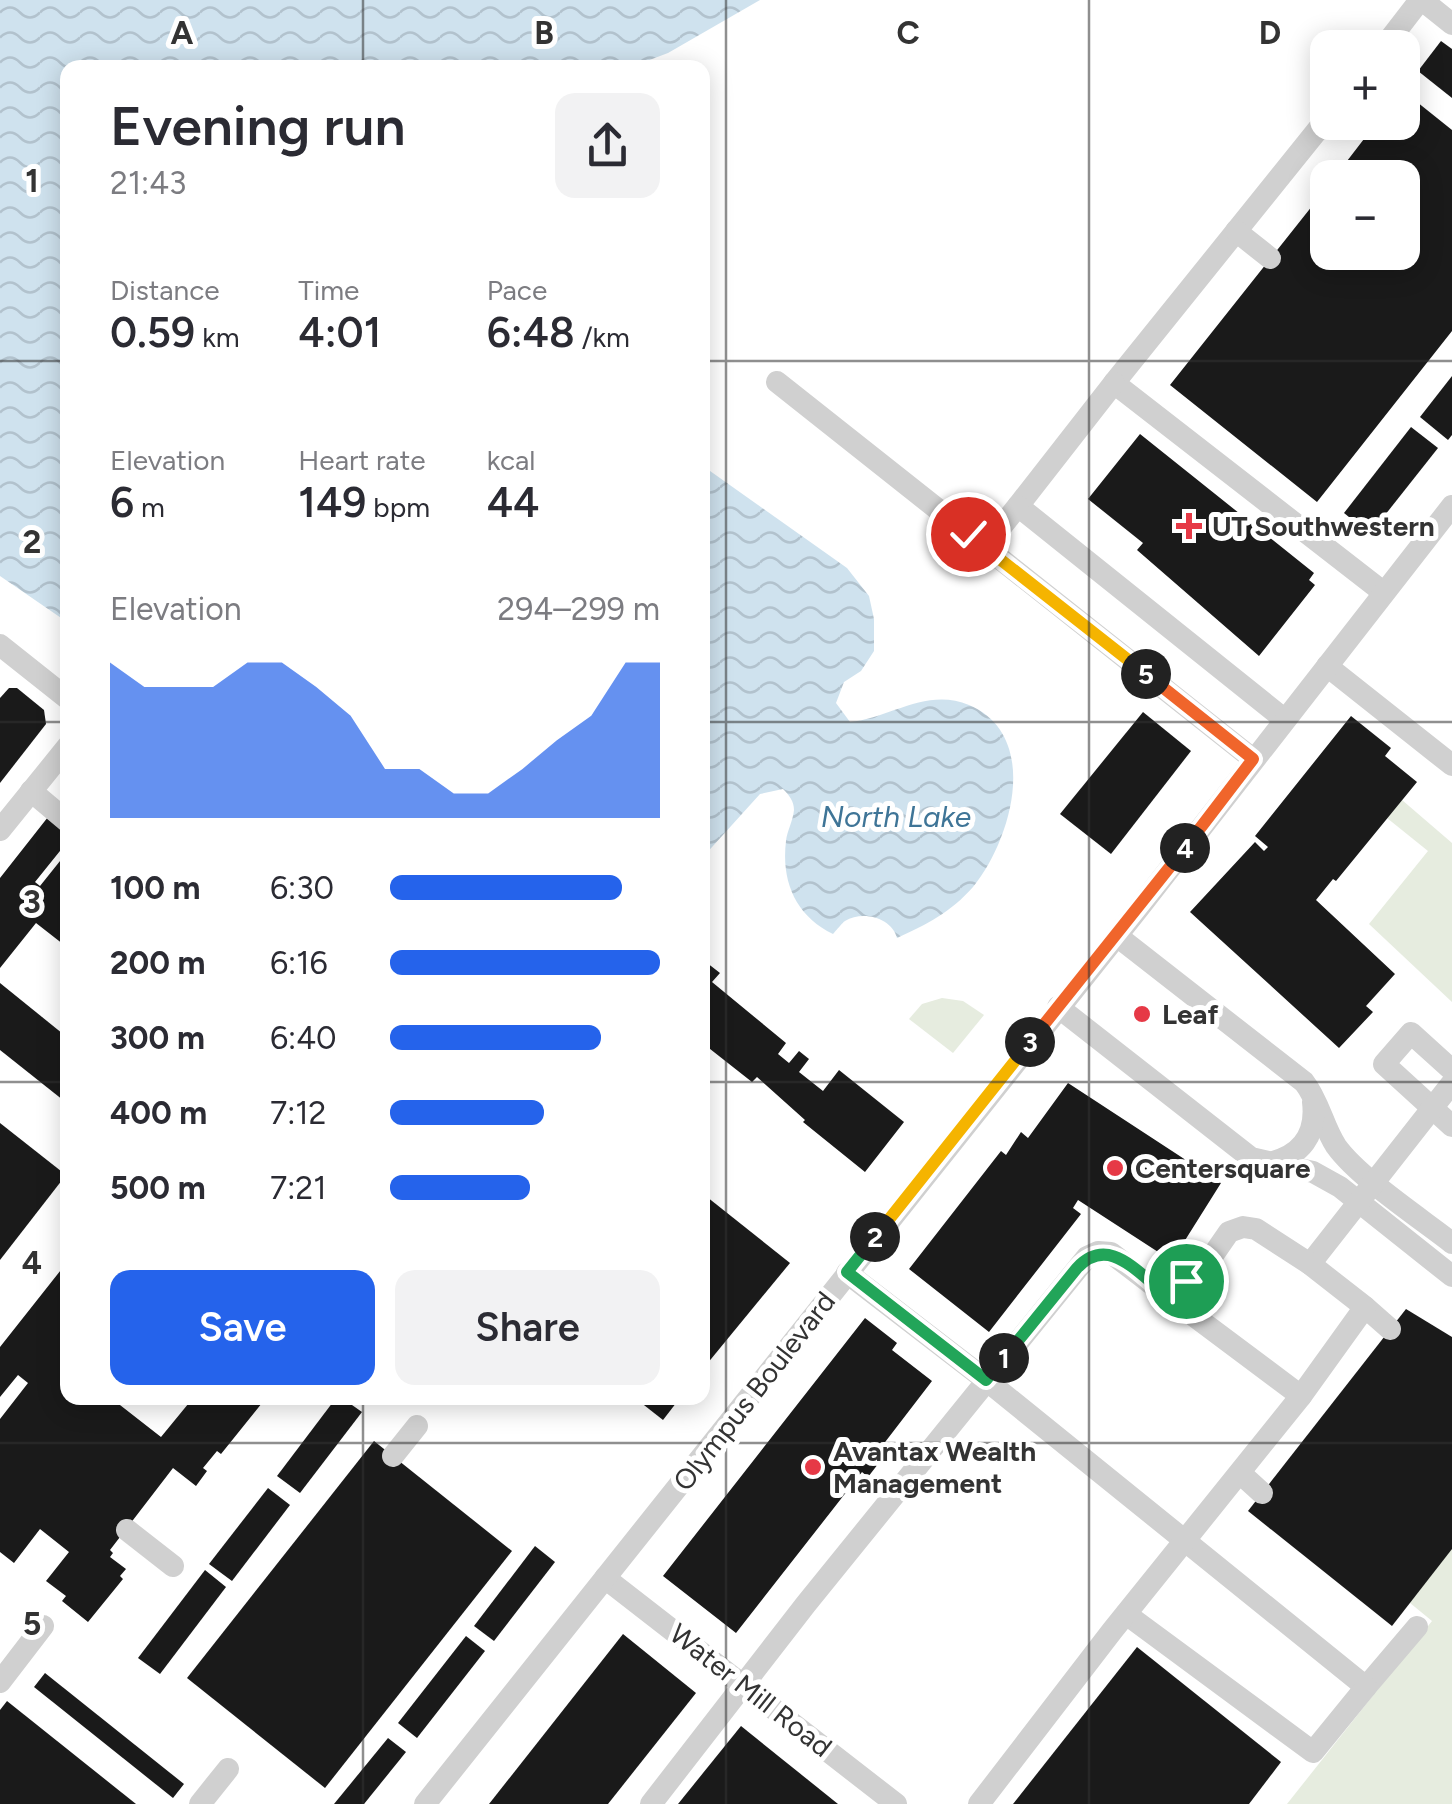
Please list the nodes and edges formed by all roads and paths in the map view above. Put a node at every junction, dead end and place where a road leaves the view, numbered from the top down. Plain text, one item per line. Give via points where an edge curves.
1 (1421, 0) edge
2 (1452, 24) edge
3 (1397, 30) edge
4 (1310, 139) edge
5 (1236, 231) junction
6 (1270, 258) dead end
7 (777, 382) dead end
8 (1114, 383) junction
9 (1018, 506) junction
10 (1452, 506) edge
11 (986, 547) junction
12 (1382, 592) junction
13 (0, 645) edge
14 (1326, 666) junction
15 (60, 694) edge
16 (1284, 719) junction
17 (60, 756) edge
18 (1253, 759) junction
19 (1452, 765) edge
20 (31, 792) junction
21 (60, 816) edge
22 (0, 830) edge
23 (1117, 936) junction
24 (1058, 1007) junction
25 (1452, 1070) edge
26 (1452, 1082) edge
27 (1312, 1092) junction
28 (1430, 1106) junction
29 (1452, 1126) edge
30 (1269, 1164) junction
31 (1374, 1181) junction
32 (1359, 1200) junction
33 (1452, 1243) edge
34 (1310, 1264) junction
35 (847, 1272) junction
36 (1452, 1276) edge
37 (1166, 1294) junction
38 (1365, 1307) junction
39 (1390, 1329) dead end
40 (986, 1380) junction
41 (1301, 1396) junction
42 (417, 1426) dead end
43 (393, 1456) dead end
44 (1240, 1474) junction
45 (1262, 1492) dead end
46 (127, 1530) dead end
47 (1186, 1542) junction
48 (173, 1566) dead end
49 (606, 1578) junction
50 (1126, 1614) junction
51 (42, 1626) dead end
52 (1416, 1626) dead end
53 (0, 1682) edge
54 (746, 1684) junction
55 (1366, 1687) junction
56 (228, 1769) dead end
57 (200, 1804) edge
58 (425, 1804) edge
59 (651, 1804) edge
60 (896, 1804) edge
61 (979, 1804) edge

1 - 2 street
1 - 3 street
4 - 5 street
5 - 6 street
5 - 8 street
7 - 11 street
8 - 9 street
8 - 12 street
9 - 11 street
9 - 16 street
10 - 12 street, Olympus Boulevard
11 - 18 street
12 - 14 street, Olympus Boulevard
13 - 15 street
14 - 16 street, Olympus Boulevard
14 - 19 street
16 - 18 street, Olympus Boulevard
17 - 20 street
18 - 23 street, Olympus Boulevard
20 - 21 street
20 - 22 street
23 - 24 street, Olympus Boulevard
23 - 27 street
24 - 30 street via 1250,1158
24 - 35 street, Olympus Boulevard
25 - 28 street via 1411,1033 1384,1064
26 - 28 street
27 - 30 street via 1312,1132 1289,1159
27 - 31 street via 1334,1142
28 - 29 street
28 - 31 street
30 - 32 street via 1313,1172
31 - 32 street
31 - 33 street
32 - 34 street
32 - 36 street
34 - 37 street via 1256,1229 1243,1228 1229,1232 1210,1258
34 - 38 street
35 - 40 street
35 - 49 street, Olympus Boulevard
37 - 40 street via 1111,1253 1087,1257
37 - 41 street
38 - 39 street
38 - 41 street
40 - 47 street
40 - 54 street
41 - 44 street
42 - 43 street
44 - 45 street
44 - 47 street
46 - 48 street
47 - 50 street
47 - 55 street
49 - 54 street, Water Mill Road
49 - 58 street, Olympus Boulevard
50 - 55 street via 1198,1681 1313,1752
50 - 61 street
51 - 53 street
52 - 55 street
54 - 59 street
54 - 60 street, Water Mill Road
56 - 57 street

